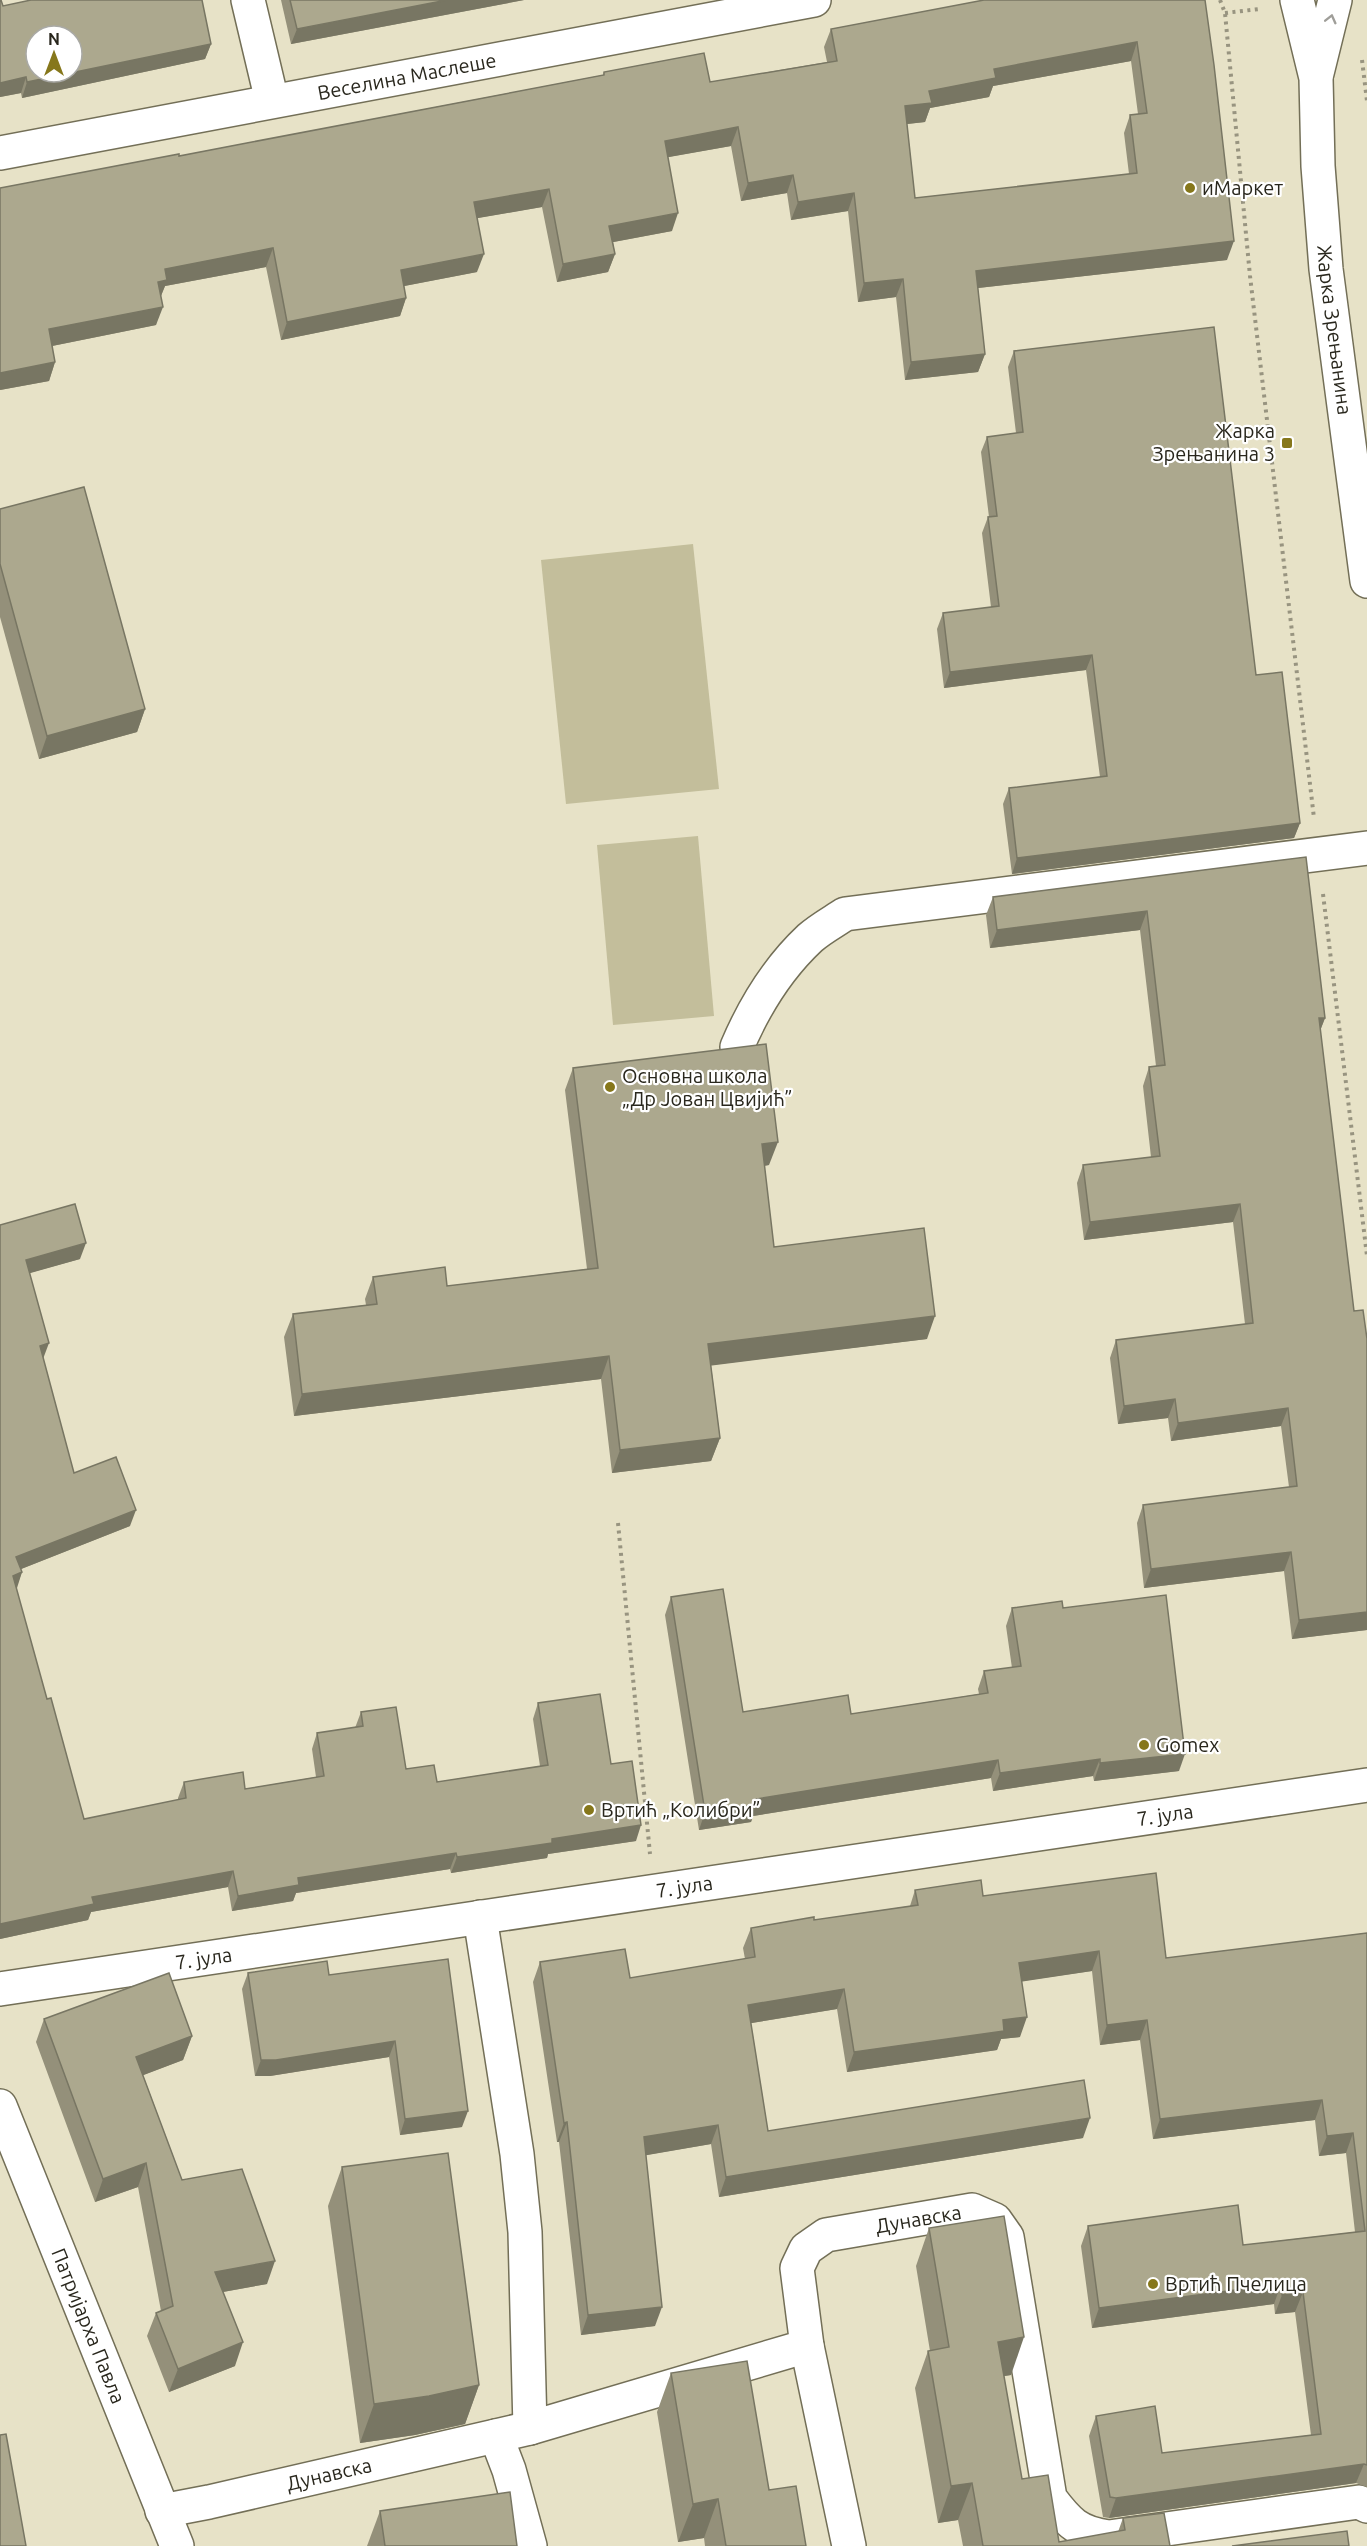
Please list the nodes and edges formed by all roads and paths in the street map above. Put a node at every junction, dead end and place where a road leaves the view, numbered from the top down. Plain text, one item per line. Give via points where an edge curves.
1 (248, 0) edge
2 (814, 0) edge
3 (1220, 0) edge
4 (1297, 0) edge
5 (1335, 0) edge
6 (1316, 78) junction
7 (272, 101) junction
8 (0, 153) edge
9 (1367, 581) edge
10 (1367, 848) edge
11 (1319, 855) junction
12 (737, 1047) edge
13 (1367, 1256) edge
14 (618, 1522) dead end
15 (1367, 1785) edge
16 (654, 1891) junction
17 (480, 1917) junction
18 (0, 1989) edge
19 (0, 2106) edge
20 (807, 2346) junction
21 (530, 2428) junction
22 (496, 2436) junction
23 (1367, 2506) edge
24 (162, 2511) junction
25 (1070, 2534) edge
26 (177, 2546) edge
27 (530, 2546) edge
28 (849, 2546) edge

1 - 7 street
2 - 7 street, Веселина Маслеше
3 - 11 path via 1226,12 1250,276
4 - 6 street, Жарка Зрењанина
6 -> 5 street, Жарка Зрењанина
6 - 9 street, Жарка Зрењанина via 1326,269
7 - 8 street, Веселина Маслеше
10 - 11 street
11 - 12 street via 845,914 810,938 780,972 750,1015
11 - 13 path
14 - 16 path
15 - 16 street, 7. јула
16 - 17 street, 7. јула
17 - 18 street, 7. јула
17 - 21 street via 517,2154 525,2232
19 - 24 street, Патријарха Павла
20 - 21 street, Дунавска
20 - 25 street, Дунавска via 797,2268 806,2248 826,2235 972,2210 995,2220 1007,2237 1050,2498
20 - 28 street, Дунавска
21 - 22 street, Дунавска
22 - 24 street, Дунавска
22 - 27 street
23 - 25 street, Дунавска via 1359,2502 1109,2537
24 - 26 street, Патријарха Павла

